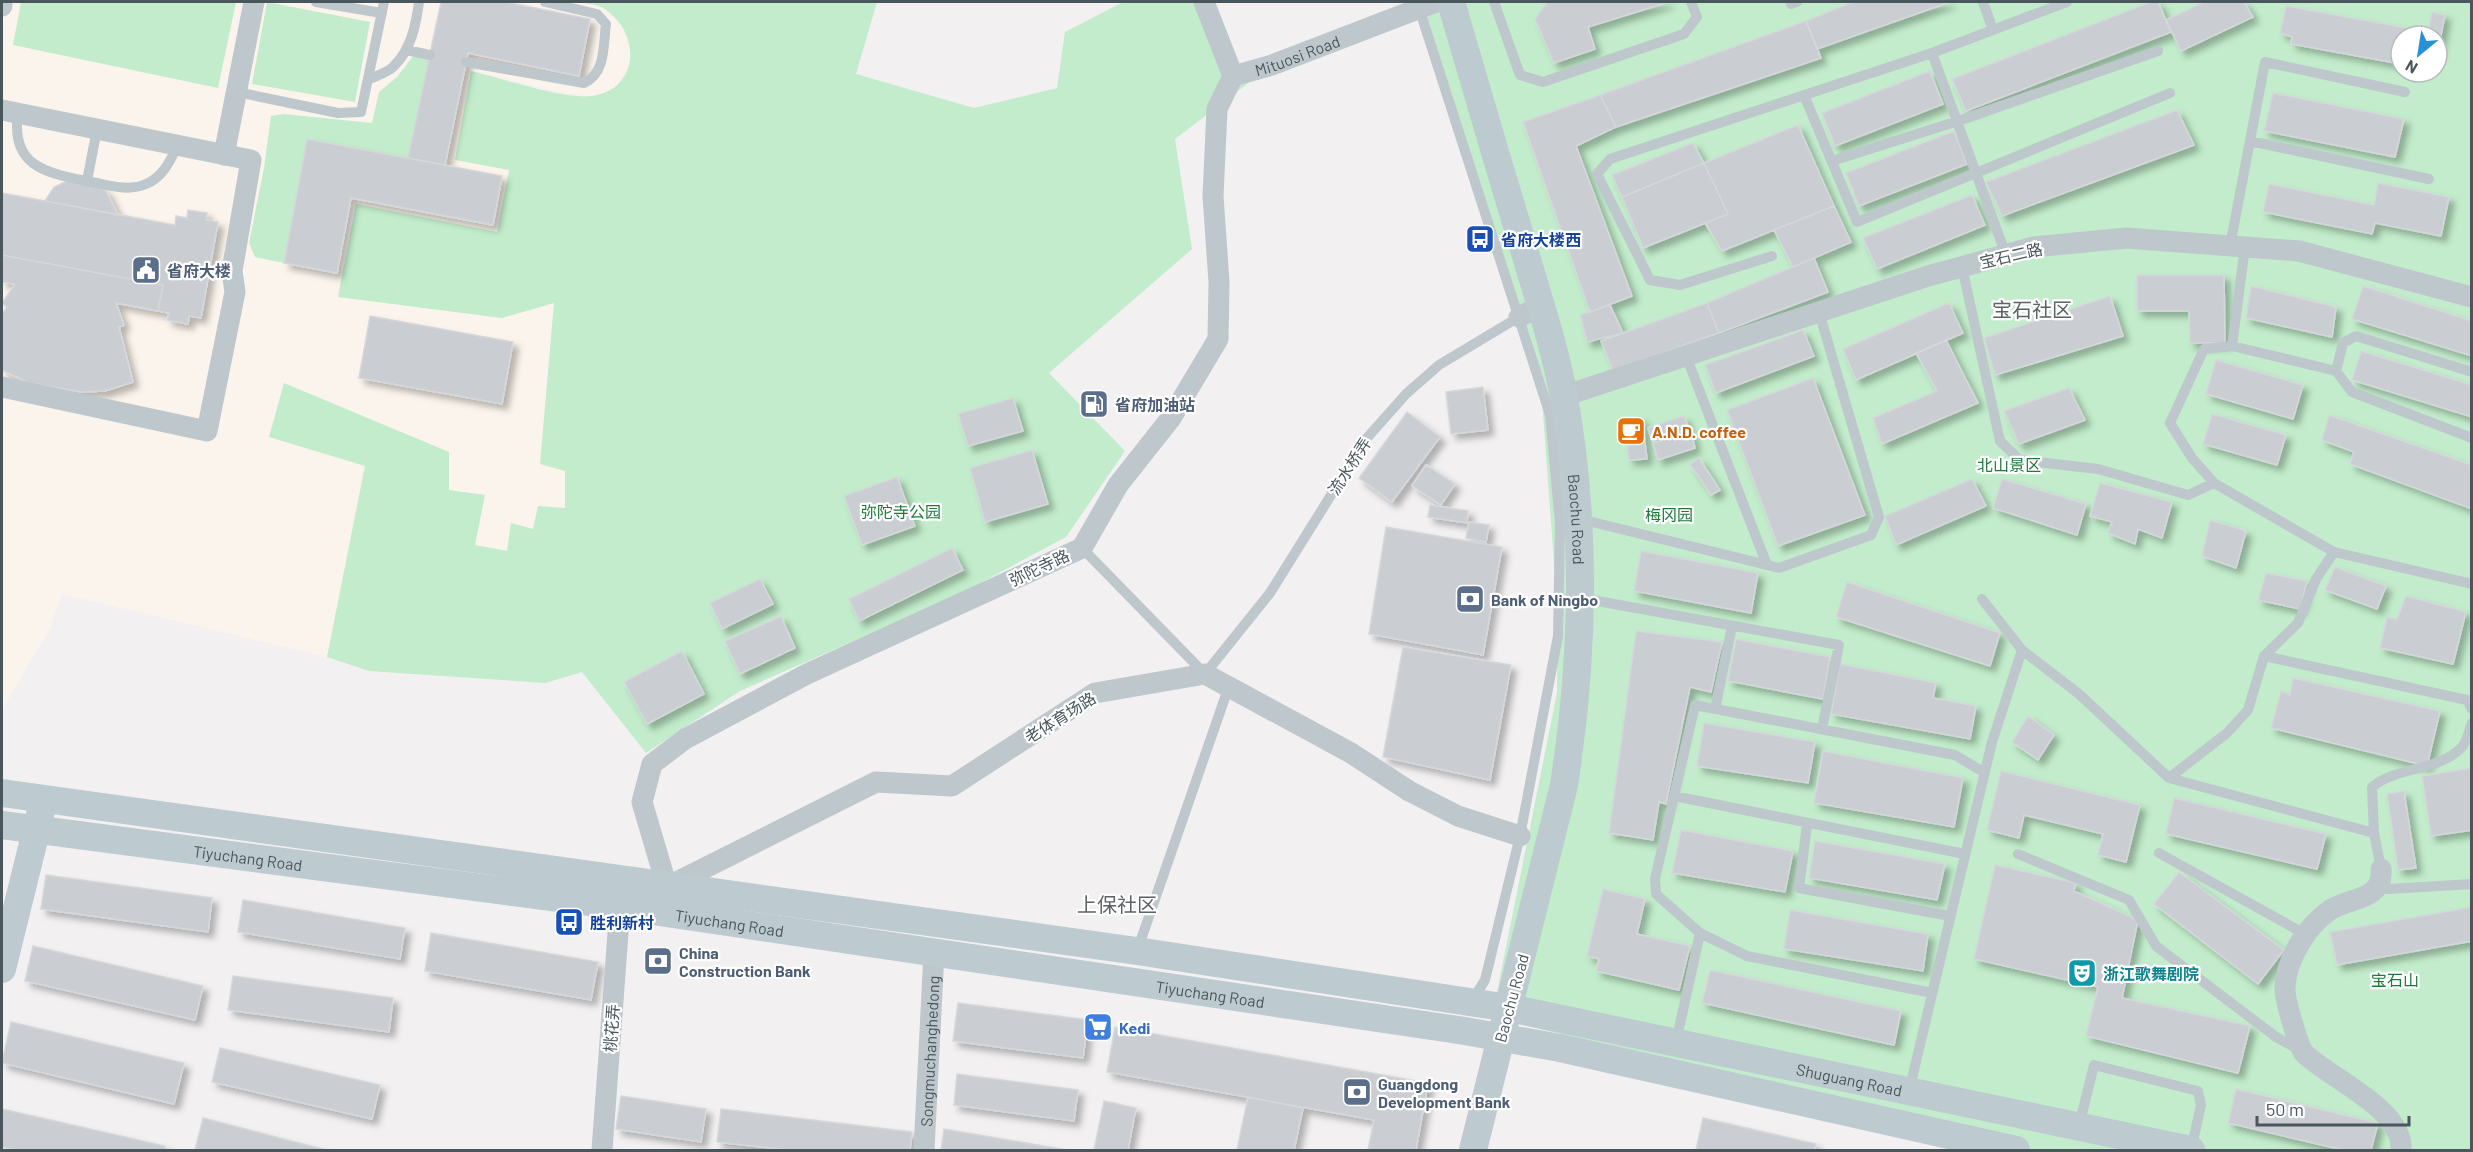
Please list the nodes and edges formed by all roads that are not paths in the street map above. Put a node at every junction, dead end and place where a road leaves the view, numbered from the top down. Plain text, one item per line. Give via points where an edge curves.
1 (254, 2) edge
2 (316, 2) edge
3 (419, 2) edge
4 (545, 2) edge
5 (1204, 2) edge
6 (1451, 2) edge
7 (1494, 2) edge
8 (1691, 2) edge
9 (1983, 2) edge
10 (2067, 2) edge
11 (1424, 4) edge
12 (383, 7) edge
13 (1993, 30) junction
14 (406, 50) junction
15 (2158, 51) dead end
16 (1932, 53) junction
17 (430, 55) dead end
18 (466, 62) dead end
19 (1233, 76) junction
20 (368, 80) junction
21 (237, 92) junction
22 (2405, 92) dead end
23 (2170, 93) dead end
24 (1804, 95) junction
25 (10, 112) edge
26 (1958, 121) junction
27 (97, 129) junction
28 (2250, 141) junction
29 (178, 145) junction
30 (224, 155) junction
31 (1832, 161) junction
32 (1977, 171) junction
33 (2429, 179) dead end
34 (87, 181) junction
35 (2238, 247) junction
36 (2006, 255) junction
37 (1772, 256) dead end
38 (1962, 267) junction
39 (2472, 297) edge
40 (1530, 311) junction
41 (1819, 312) junction
42 (2232, 346) junction
43 (1686, 356) junction
44 (2336, 371) junction
45 (2472, 372) edge
46 (2, 387) edge
47 (1564, 396) junction
48 (2472, 438) edge
49 (2214, 483) junction
50 (1580, 519) junction
51 (1082, 548) junction
52 (2334, 552) junction
53 (1767, 565) junction
54 (2472, 584) edge
55 (1982, 599) dead end
56 (1580, 612) junction
57 (1732, 626) junction
58 (2022, 650) junction
59 (2264, 656) junction
60 (1550, 672) junction
61 (1205, 674) junction
62 (1229, 686) junction
63 (1715, 709) junction
64 (2472, 709) edge
65 (2472, 723) edge
66 (1821, 729) junction
67 (1985, 773) junction
68 (2169, 778) junction
69 (2, 793) edge
70 (1674, 796) junction
71 (44, 797) junction
72 (2, 825) edge
73 (1807, 825) junction
74 (36, 828) junction
75 (2374, 833) junction
76 (1520, 836) junction
77 (2159, 853) dead end
78 (1965, 854) junction
79 (2018, 854) dead end
80 (2381, 869) joint
81 (2472, 884) edge
82 (667, 887) junction
83 (2388, 889) dead end
84 (620, 906) junction
85 (1950, 916) junction
86 (1700, 933) junction
87 (2305, 934) junction
88 (934, 951) junction
89 (1137, 951) junction
90 (2, 969) edge
91 (1932, 993) junction
92 (1472, 1002) junction
93 (1509, 1008) junction
94 (1501, 1038) junction
95 (1676, 1043) junction
96 (1560, 1048) joint
97 (2303, 1052) junction
98 (1909, 1092) junction
99 (2079, 1127) junction
100 (602, 1150) edge
101 (924, 1150) edge
102 (1473, 1150) edge
103 (2016, 1150) edge
104 (2191, 1150) edge
105 (2401, 1150) edge

1 - 21 street
2 - 12 lane
3 - 14 lane via 416,28
4 - 18 lane via 597,14 606,24 600,68 594,78 584,83
5 - 19 street, Mituosi Road
6 - 40 main road, Baochu Road
7 - 8 lane via 1520,75 1543,82 1684,34 1697,18
9 - 13 lane
10 - 13 lane
11 - 19 street, Mituosi Road via 1272,65
11 - 40 lane
12 - 20 lane
13 - 16 lane
14 - 17 lane
14 - 20 lane via 393,68
15 - 26 lane
16 - 24 lane
16 - 26 lane
19 - 51 street, 弥陀寺路 via 1217,109 1213,196 1218,339 1171,418 1118,485
20 - 21 lane via 361,112 338,112
21 - 30 street
22 - 28 lane via 2265,62
23 - 32 lane
24 - 31 lane
24 - 37 lane via 1610,159 1597,174 1650,280 1680,285
25 - 27 street
25 - 34 lane via 18,142 32,164 49,173
26 - 31 lane
26 - 32 lane
27 - 29 street
27 - 34 lane
28 - 33 lane
28 - 35 lane
29 - 30 street
29 - 34 lane via 166,169 146,184 121,188
30 - 46 street via 251,160 232,271 235,292 207,431
31 - 32 lane via 1857,222
32 - 36 lane
35 - 36 street, 宝石二路 via 2126,238 2034,248
35 - 39 street, 宝石二路 via 2299,251
35 - 42 lane
36 - 38 street, 宝石二路
38 - 41 street, 宝石二路
38 - 49 lane via 2000,441 2020,460 2098,469 2188,495
40 - 47 main road, Baochu Road
40 - 60 lane via 1550,415 1560,523 1558,636
40 - 61 lane, 流水桥弄 via 1439,365 1406,394 1366,439 1270,593
41 - 43 street, 宝石二路
41 - 53 lane via 1879,516 1871,535 1779,568
42 - 44 lane
42 - 49 lane via 2204,349 2170,423
43 - 47 street, 宝石二路
43 - 53 lane
44 - 45 lane via 2343,343 2356,336
44 - 48 lane via 2352,392
47 - 50 main road, Baochu Road
49 - 52 lane
50 - 53 lane
50 - 56 main road, Baochu Road
51 - 61 lane
51 - 82 street, 弥陀寺路 via 807,674 685,739 652,764 642,802
52 - 54 lane
52 - 59 lane via 2316,579 2298,623
55 - 58 lane
56 - 57 lane
56 - 60 lane
56 - 93 main road, Baochu Road via 1573,725 1564,785
57 - 63 lane
57 - 66 lane via 1839,645
58 - 67 lane
58 - 68 lane via 2079,694
59 - 64 lane via 2467,700
59 - 68 lane via 2248,710 2227,733
60 - 76 lane
61 - 62 street
61 - 82 street, 老体育场路 via 1095,693 952,786 876,782
62 - 76 street via 1351,753 1409,791 1458,816
62 - 89 lane
63 - 66 lane
63 - 70 lane via 1695,705
65 - 75 lane via 2463,747 2448,757 2380,780 2372,787
66 - 67 lane via 1955,755
67 - 78 lane
68 - 75 lane
69 - 71 main road, Tiyuchang Road
70 - 73 lane
70 - 86 lane via 1655,879 1656,894
71 - 74 main road
71 - 82 main road, Tiyuchang Road
72 - 74 main road, Tiyuchang Road
73 - 78 lane
73 - 85 lane via 1799,888
74 - 84 main road, Tiyuchang Road
74 - 90 main road
75 - 80 lane
76 - 92 lane via 1485,980
77 - 87 lane
78 - 85 lane
79 - 97 lane via 2129,900 2156,946 2276,1037
80 - 87 street via 2378,888 2331,910
81 - 83 lane
82 - 89 main road, Tiyuchang Road
84 - 88 main road, Tiyuchang Road
84 - 100 street, 桃花弄
85 - 91 lane
86 - 91 lane via 1746,956
86 - 95 lane
87 - 97 street via 2294,954 2285,987
88 - 94 main road, Tiyuchang Road
88 - 101 street, Songmuchanghedong
89 - 92 main road, Tiyuchang Road
91 - 98 lane
92 - 93 main road, Tiyuchang Road
93 - 94 main road, Baochu Road
93 - 95 main road, Shuguang Road
94 - 96 main road, Tiyuchang Road
94 - 102 main road, Baochu Road
95 - 98 main road, Shuguang Road
96 - 103 main road, Shuguang Road
97 - 105 street via 2374,1103 2392,1124
98 - 99 main road, Shuguang Road
99 - 104 main road, Shuguang Road
99 - 104 lane via 2094,1065 2198,1090 2201,1105

